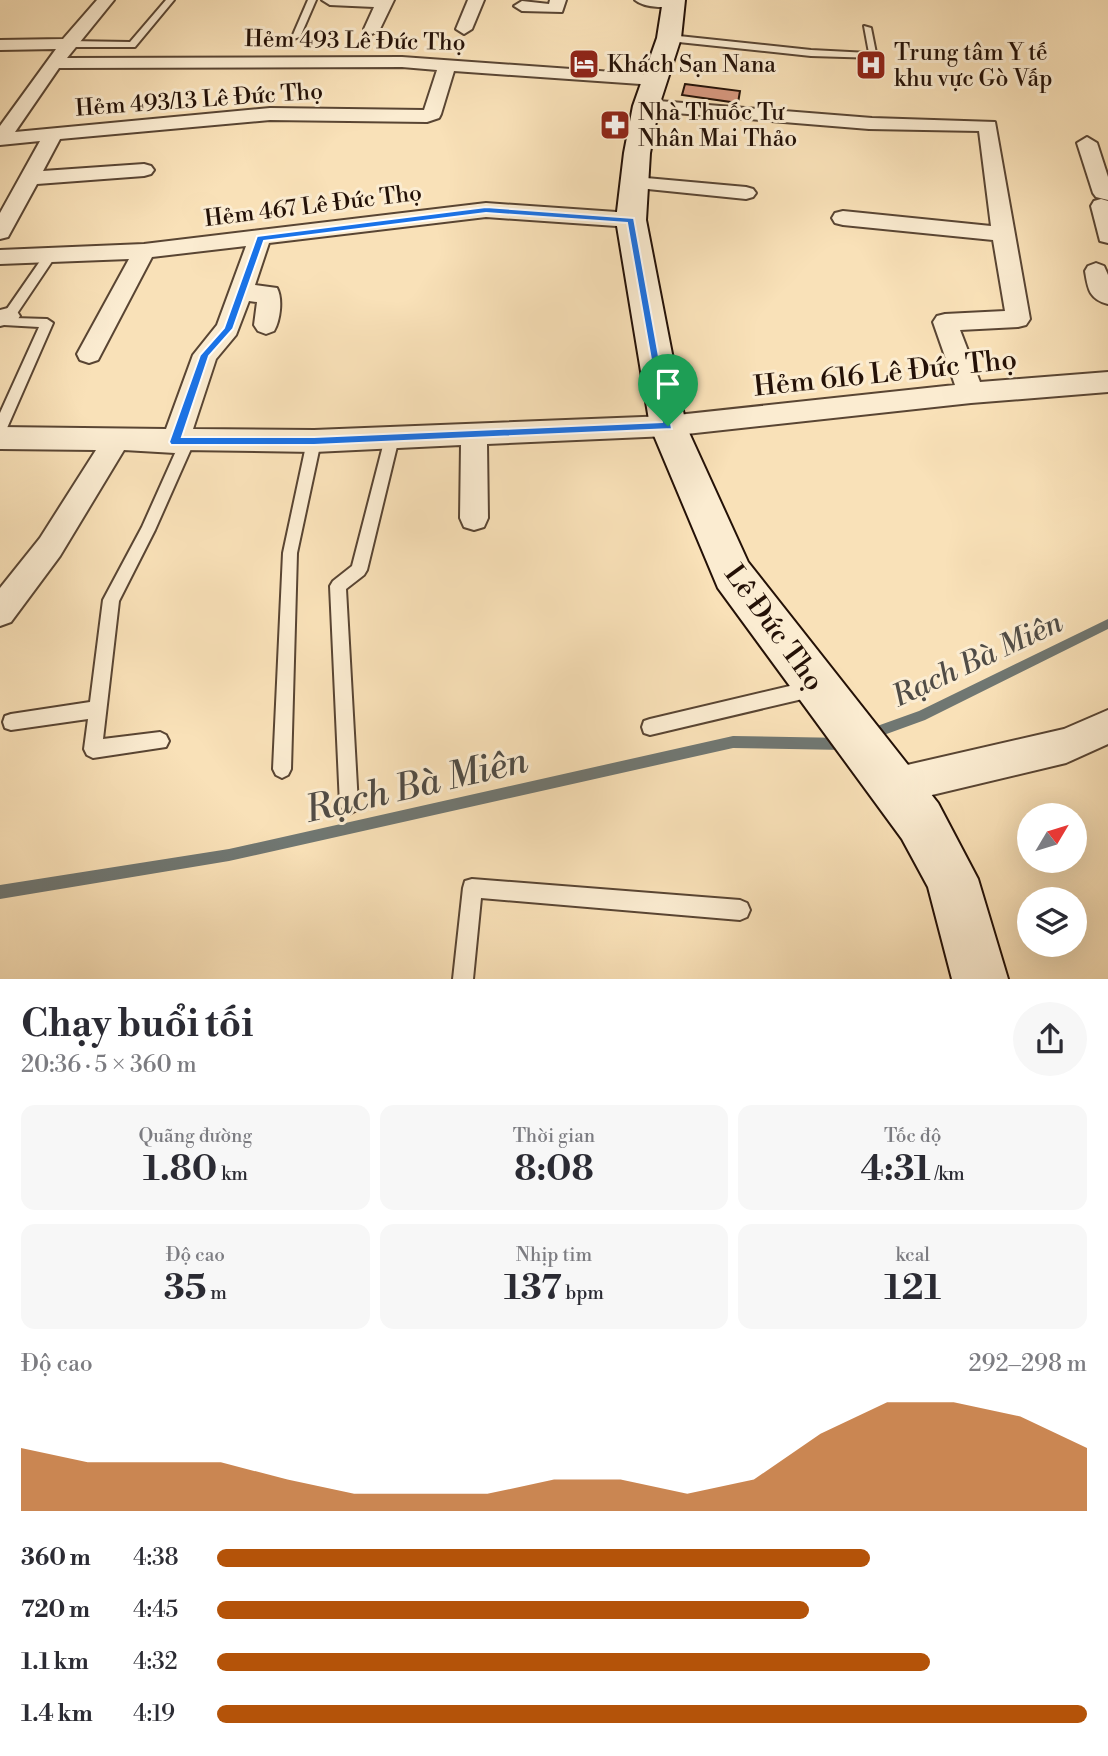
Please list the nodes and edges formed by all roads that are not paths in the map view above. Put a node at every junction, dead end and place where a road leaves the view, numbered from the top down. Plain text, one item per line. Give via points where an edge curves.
1 (106, 0) edge
2 (170, 0) edge
3 (312, 0) edge
4 (330, 0) edge
5 (476, 0) edge
6 (558, 0) edge
7 (385, 1) edge
8 (664, 1) edge
9 (522, 6) dead end
10 (867, 28) dead end
11 (372, 29) dead end
12 (464, 29) dead end
13 (296, 37) dead end
14 (669, 37) junction
15 (68, 44) junction
16 (0, 46) edge
17 (54, 63) junction
18 (447, 64) junction
19 (650, 93) junction
20 (54, 133) junction
21 (0, 139) edge
22 (1087, 143) dead end
23 (144, 170) dead end
24 (635, 183) junction
25 (17, 189) edge
26 (746, 193) dead end
27 (1105, 200) edge
28 (843, 218) dead end
29 (631, 220) junction
30 (0, 232) edge
31 (1003, 234) junction
32 (1108, 236) edge
33 (260, 239) junction
34 (144, 251) junction
35 (51, 254) junction
36 (0, 257) edge
37 (1096, 271) dead end
38 (242, 293) junction
39 (1108, 296) edge
40 (4, 317) edge
41 (266, 325) dead end
42 (89, 354) dead end
43 (1108, 382) edge
44 (971, 393) junction
45 (668, 426) junction
46 (0, 428) edge
47 (474, 435) junction
48 (0, 438) edge
49 (392, 438) junction
50 (117, 439) junction
51 (314, 441) junction
52 (181, 442) junction
53 (474, 518) dead end
54 (0, 612) edge
55 (831, 702) junction
56 (97, 709) junction
57 (11, 722) dead end
58 (650, 727) dead end
59 (1108, 727) edge
60 (160, 741) dead end
61 (282, 769) dead end
62 (885, 773) junction
63 (349, 805) dead end
64 (740, 911) dead end
65 (463, 979) edge
66 (980, 979) edge

1 - 15 street
2 - 15 lane via 132,45
3 - 13 lane
4 - 7 street
5 - 12 street
6 - 9 street via 556,9
7 - 11 street
8 - 14 main road, Lê Đức Thọ
10 - 14 lane via 874,56
14 - 19 main road, Lê Đức Thọ
15 - 16 street
15 - 17 street
17 - 18 street, Hẻm 493 Lê Đức Thọ
17 - 21 street
18 - 19 street, Hẻm 493 Lê Đức Thọ
18 - 20 street, Hẻm 493/13 Lê Đức Thọ via 432,114 427,116 270,114
19 - 24 main road, Lê Đức Thọ
19 - 31 street, Hẻm 493 Lê Đức Thọ via 874,122 988,126
20 - 21 street, Hẻm 493/13 Lê Đức Thọ
20 - 25 street
22 - 27 street
23 - 25 street
24 - 26 street
24 - 29 main road, Lê Đức Thọ
25 - 30 street
27 - 32 street
28 - 31 street
29 - 33 street, Hẻm 467 Lê Đức Thọ via 486,210
29 - 45 main road, Lê Đức Thọ
31 - 44 street via 1018,319 946,322
33 - 34 street, Hẻm 467 Lê Đức Thọ
33 - 38 street
34 - 35 street, Hẻm 467 Lê Đức Thọ
34 - 42 street
35 - 36 street, Hẻm 467 Lê Đức Thọ
35 - 40 lane
37 - 39 street via 1100,292
38 - 41 street via 269,294
38 - 52 street via 228,329 205,355
40 - 46 lane via 8,322 47,323
43 - 44 street, Hẻm 616 Lê Đức Thọ
44 - 45 street, Hẻm 616 Lê Đức Thọ
45 - 47 street, Hẻm 616 Lê Đức Thọ
45 - 55 main road, Lê Đức Thọ via 733,575
47 - 49 street, Hẻm 616 Lê Đức Thọ
47 - 53 street
48 - 50 street, Hẻm 616 Lê Đức Thọ
49 - 51 street, Hẻm 616 Lê Đức Thọ
49 - 63 lane via 359,570 338,586
50 - 52 street, Hẻm 616 Lê Đức Thọ
50 - 54 street via 50,547
51 - 52 street, Hẻm 616 Lê Đức Thọ
51 - 61 lane via 290,553
52 - 56 lane via 148,530 111,600
55 - 58 lane
55 - 62 main road, Lê Đức Thọ
56 - 57 lane
56 - 60 lane via 93,749
59 - 62 street via 1066,746
62 - 66 main road, Lê Đức Thọ via 920,821 952,879
64 - 65 lane via 472,888

